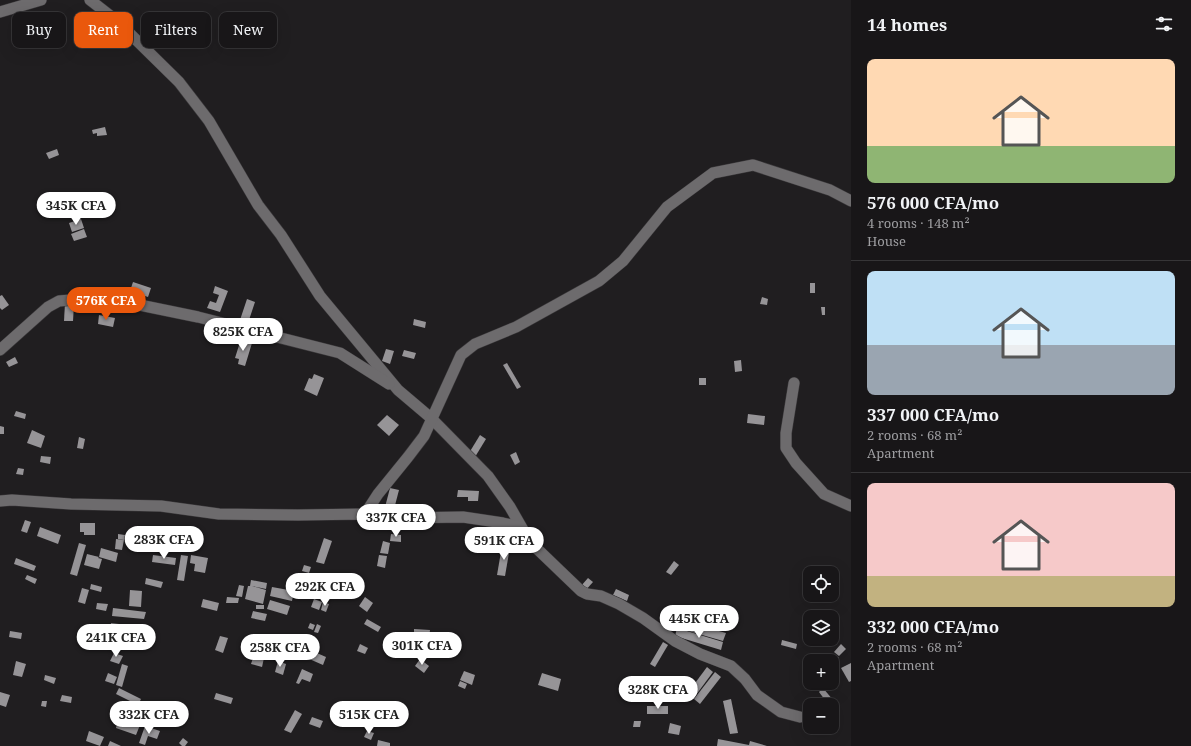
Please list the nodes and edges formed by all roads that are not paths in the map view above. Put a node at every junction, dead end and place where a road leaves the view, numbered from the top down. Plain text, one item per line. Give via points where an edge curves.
1 (40, 0) edge
2 (90, 0) edge
3 (0, 12) edge
4 (851, 201) edge
5 (0, 350) edge
6 (794, 382) dead end
7 (398, 390) junction
8 (431, 418) junction
9 (0, 501) edge
10 (851, 506) edge
11 (365, 514) junction
12 (521, 527) junction
13 (800, 716) dead end

1 - 3 street
2 - 7 street via 117,21 179,82 209,121 258,205 320,296
4 - 8 street via 823,188 753,165 713,173 667,207 624,261 599,280 516,327 475,344 461,355
5 - 7 street via 48,307 59,301 92,298 198,317 340,353
6 - 10 street via 786,448 824,494
7 - 8 street
8 - 11 street via 424,436
8 - 12 street via 488,476
9 - 11 street via 161,506 219,514
11 - 12 street via 399,518 463,516
12 - 13 street via 530,542 581,591 619,604 675,641 731,666 757,695 781,712

